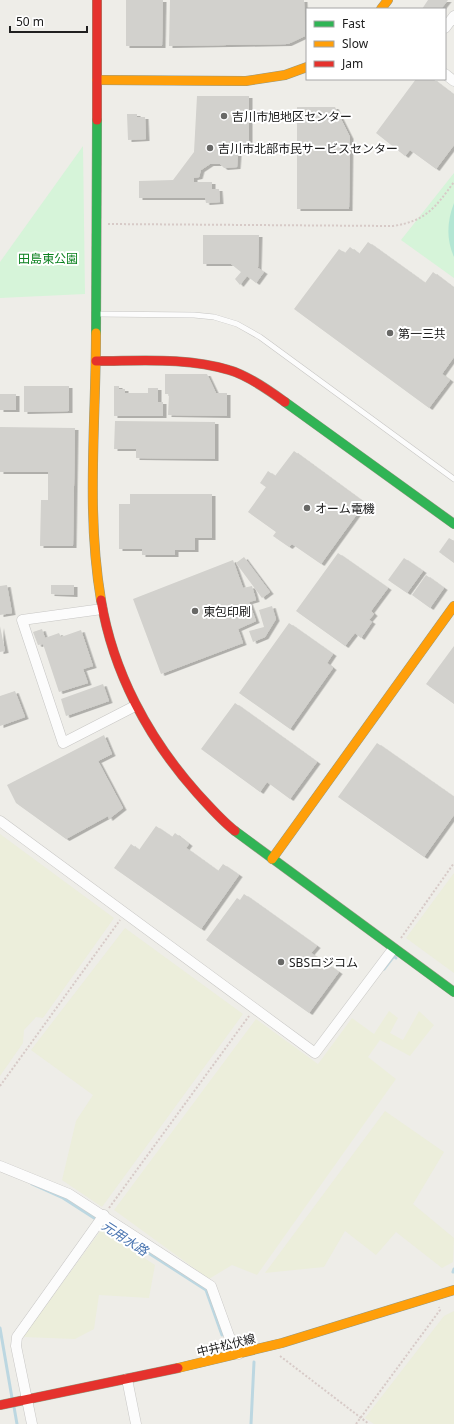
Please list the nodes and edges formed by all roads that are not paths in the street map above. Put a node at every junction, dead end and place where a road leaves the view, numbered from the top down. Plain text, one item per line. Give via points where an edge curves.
1 (97, 0) edge
2 (388, 0) edge
3 (382, 8) edge
4 (454, 16) edge
5 (446, 27) edge
6 (306, 67) edge
7 (97, 80) junction
8 (96, 314) junction
9 (96, 361) junction
10 (454, 479) edge
11 (454, 524) edge
12 (454, 606) edge
13 (102, 608) junction
14 (135, 706) junction
15 (0, 821) edge
16 (272, 859) junction
17 (393, 948) junction
18 (454, 992) edge
19 (0, 1166) edge
20 (104, 1215) junction
21 (454, 1290) edge
22 (239, 1354) junction
23 (127, 1379) junction
24 (27, 1399) junction
25 (0, 1405) edge
26 (32, 1424) edge
27 (136, 1424) edge

1 - 7 street
2 - 3 street
4 - 5 street
6 - 7 street via 285,75 246,81
7 - 8 street
8 - 9 street
8 - 10 lane via 194,315 214,317 236,324 260,336
9 - 11 street via 180,361 230,370 271,392
9 - 13 street via 93,517
12 - 16 street
13 - 14 street via 112,647
13 - 14 street via 22,620 63,743
14 - 16 street via 171,763 199,797 226,824
15 - 17 street via 315,1053
16 - 17 street
17 - 18 street
19 - 20 street via 69,1194
20 - 22 street via 211,1286 229,1336
20 - 24 street via 17,1337 16,1346
21 - 22 street, 中井松伏線
22 - 23 street, 中井松伏線
23 - 24 street, 中井松伏線
23 - 27 street
24 - 25 street, 中井松伏線
24 - 26 street

